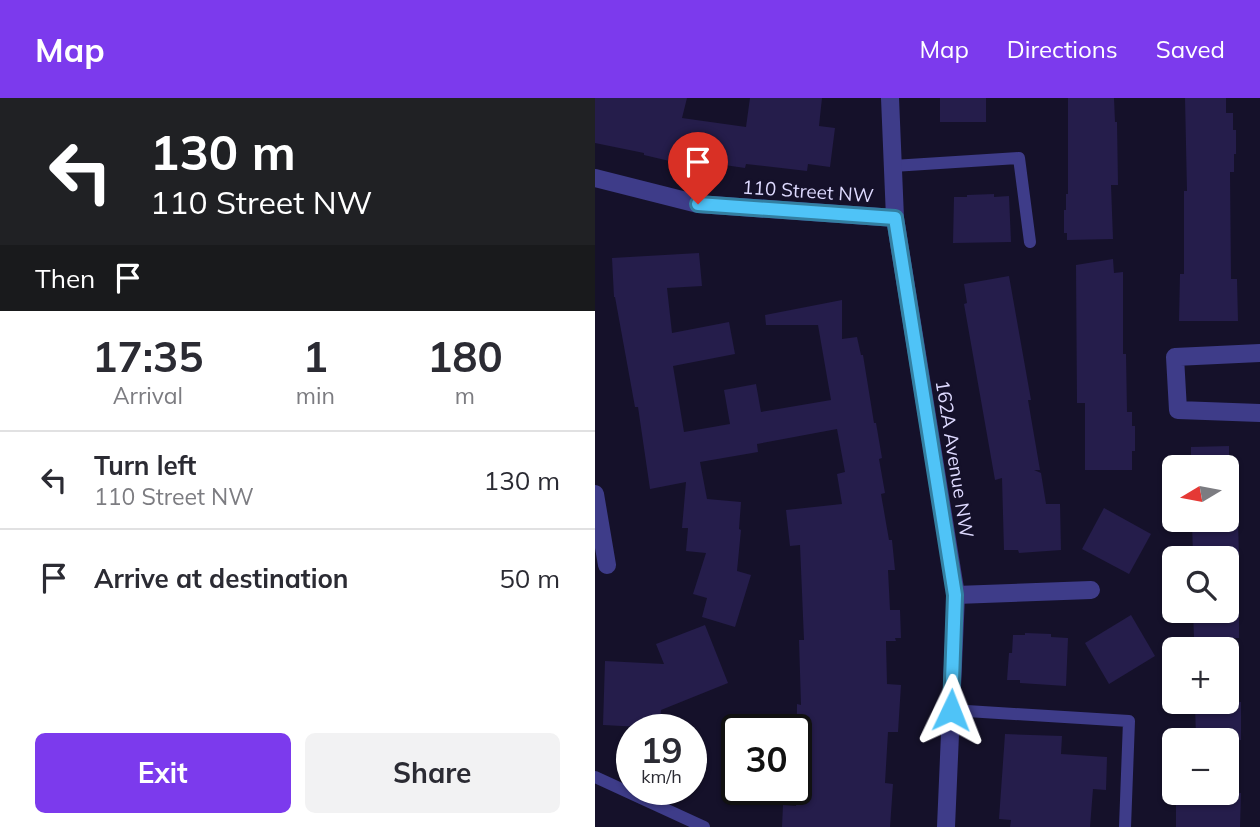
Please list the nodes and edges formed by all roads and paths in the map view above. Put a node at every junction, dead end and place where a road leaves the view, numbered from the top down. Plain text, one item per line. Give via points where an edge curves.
1 (890, 98) edge
2 (893, 166) junction
3 (595, 178) edge
4 (895, 218) junction
5 (1030, 242) dead end
6 (1260, 353) edge
7 (1260, 413) edge
8 (595, 494) edge
9 (607, 565) dead end
10 (1091, 590) dead end
11 (955, 595) junction
12 (951, 710) junction
13 (595, 777) edge
14 (704, 827) edge
15 (946, 827) edge
16 (1125, 827) edge

1 - 2 street, 162A Avenue NW
2 - 4 street, 162A Avenue NW
2 - 5 lane via 1019,158
3 - 4 street, 110 Street NW via 698,204
4 - 11 street, 162A Avenue NW
6 - 7 street via 1175,356 1178,410
8 - 9 street
10 - 11 street
11 - 12 street, 162A Avenue NW
12 - 15 street, 162A Avenue NW
12 - 16 lane via 1129,721
13 - 14 lane

